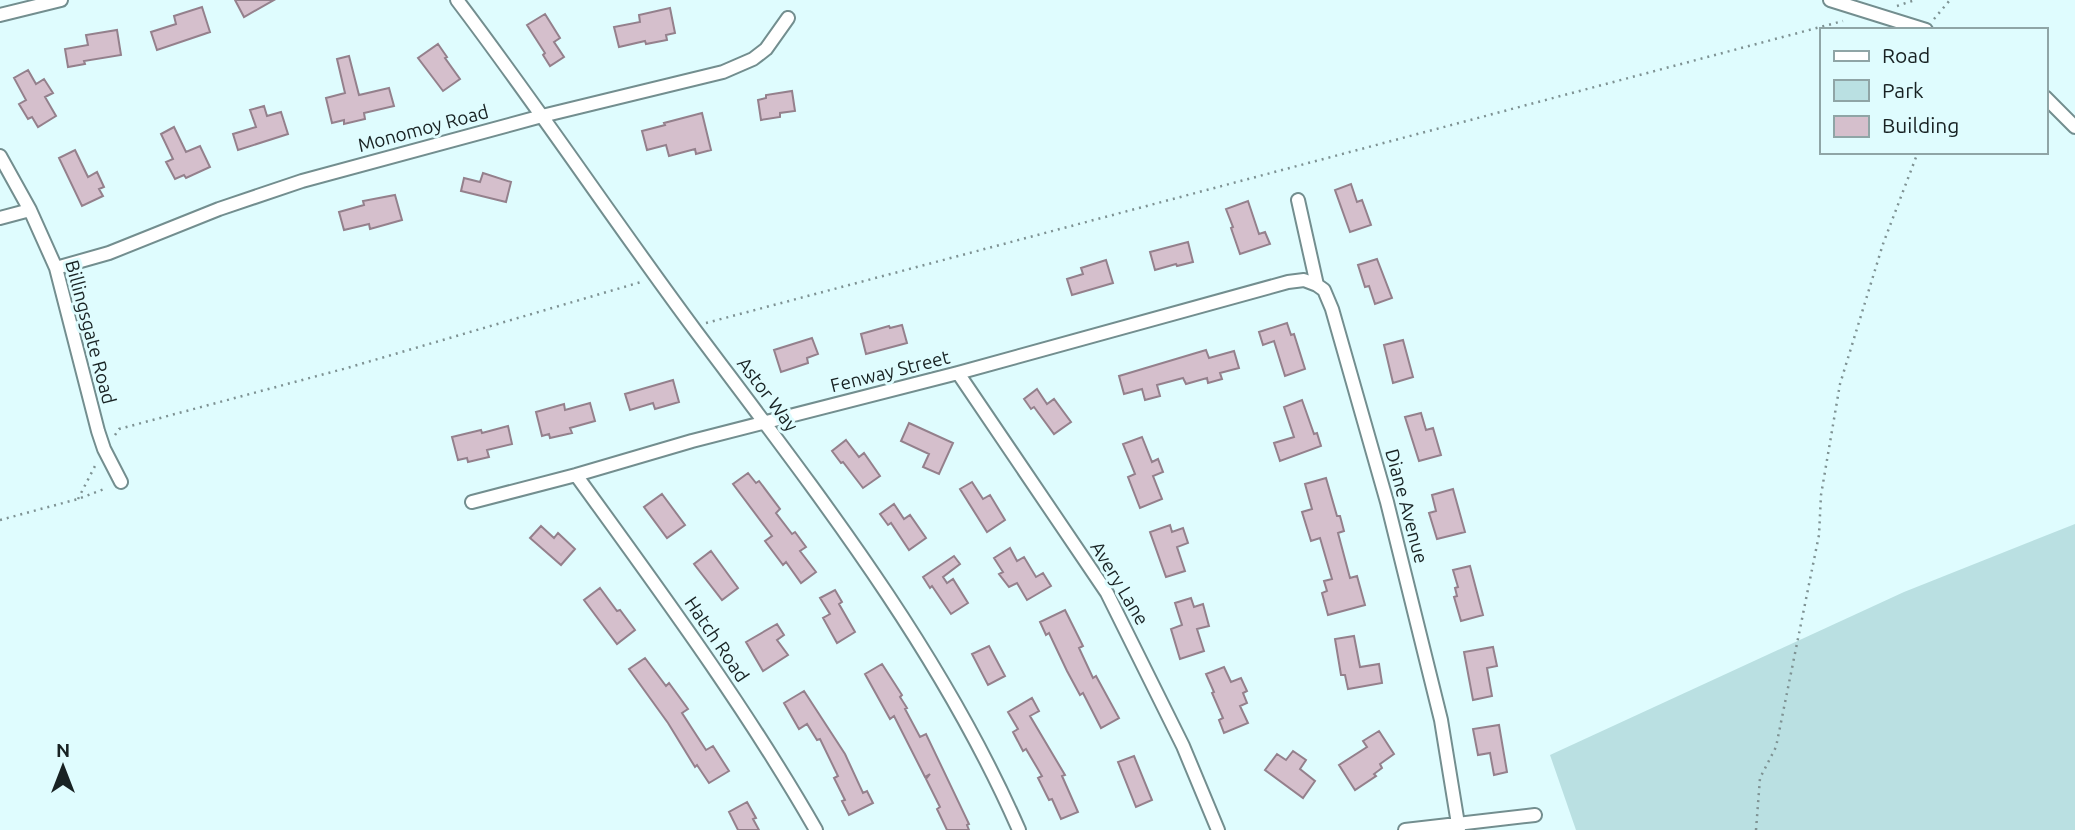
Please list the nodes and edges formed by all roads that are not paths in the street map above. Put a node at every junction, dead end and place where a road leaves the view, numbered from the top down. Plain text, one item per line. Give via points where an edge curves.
1 (61, 0) edge
2 (457, 0) edge
3 (1830, 0) edge
4 (0, 15) edge
5 (788, 18) dead end
6 (1922, 28) edge
7 (2047, 99) edge
8 (542, 116) junction
9 (2075, 127) edge
10 (0, 156) edge
11 (1298, 200) dead end
12 (30, 210) junction
13 (0, 218) edge
14 (56, 268) junction
15 (1317, 285) junction
16 (958, 373) junction
17 (765, 423) junction
18 (576, 475) junction
19 (121, 482) road end
20 (472, 502) dead end
21 (1535, 815) dead end
22 (1458, 827) edge
23 (816, 830) edge
24 (1019, 830) edge
25 (1219, 830) edge
26 (1405, 830) edge

1 - 4 street
2 - 8 street, Astor Way
3 - 6 street
5 - 8 street, Monomoy Road via 766,49 723,72
7 - 9 street
8 - 14 street, Monomoy Road via 302,181 109,253
8 - 17 street, Astor Way
10 - 12 street, Billingsgate Road
11 - 15 street, Diane Avenue
12 - 13 street
12 - 14 street, Billingsgate Road
14 - 19 street, Billingsgate Road via 104,449
15 - 16 street, Fenway Street via 1304,279 1288,282
15 - 22 street, Diane Avenue via 1332,309 1387,502 1441,720
16 - 17 street, Fenway Street
16 - 25 street, Avery Lane via 1107,593
17 - 18 street, Fenway Street
17 - 24 street, Astor Way via 842,527 923,650 968,723
18 - 20 street, Fenway Street
18 - 23 street, Hatch Road via 670,603
21 - 22 street
22 - 26 street

